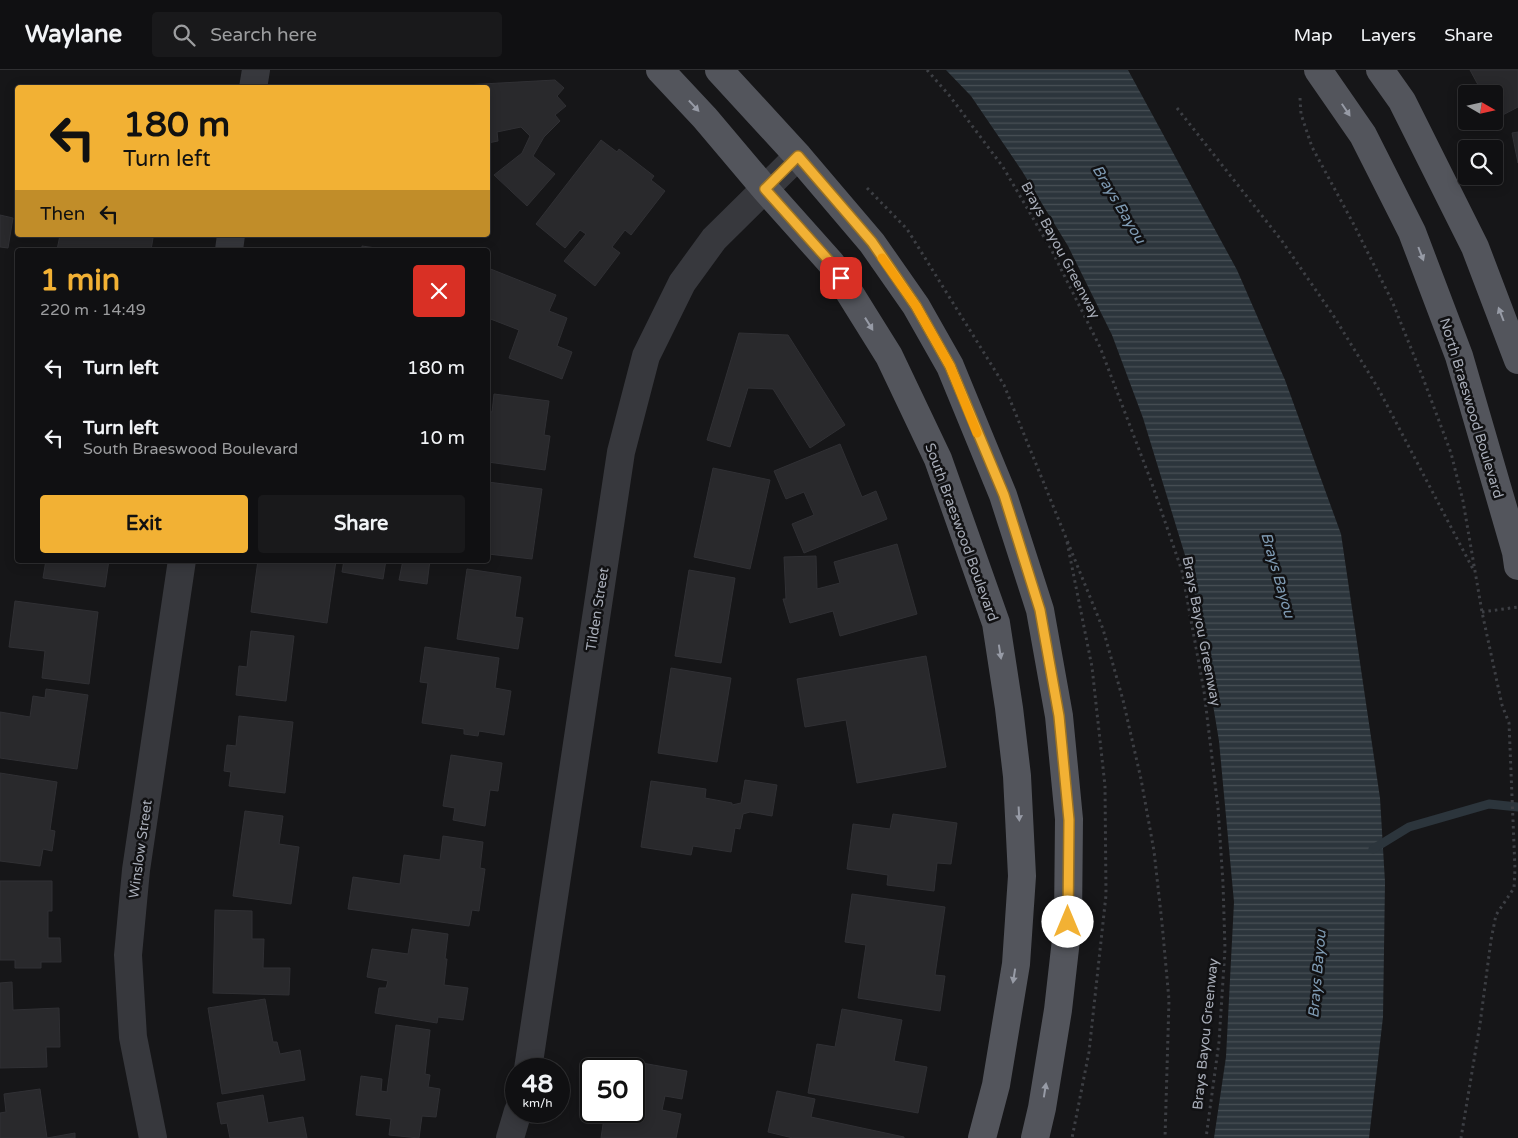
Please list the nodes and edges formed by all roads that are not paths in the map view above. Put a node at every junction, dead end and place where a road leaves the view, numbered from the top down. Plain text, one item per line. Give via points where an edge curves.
1 (256, 70) edge
2 (660, 70) edge
3 (720, 70) edge
4 (1318, 70) edge
5 (1380, 70) edge
6 (254, 85) edge
7 (798, 156) junction
8 (765, 189) junction
9 (1518, 360) edge
10 (1517, 557) edge
11 (182, 563) edge
12 (530, 1058) edge
13 (514, 1123) edge
14 (153, 1138) edge
15 (510, 1138) edge
16 (982, 1138) edge
17 (1035, 1138) edge

1 - 6 street
2 -> 8 main road, South Braeswood Boulevard
3 - 7 main road
4 -> 10 main road, North Braeswood Boulevard via 1363,135 1412,232 1459,356
9 -> 5 main road via 1475,247 1402,101
7 - 8 street, Tilden Street
17 -> 7 main road via 1058,1010 1068,913 1069,820 1059,716 1040,610 1004,495 950,366 916,306 872,242
8 - 12 street, Tilden Street via 714,239 682,283 646,356 621,452
8 -> 16 main road, South Braeswood Boulevard via 831,263 889,356 938,458 996,622 1016,766 1022,876 1016,964 996,1085
11 - 14 street, Winslow Street via 136,870 128,955 133,1038
13 - 15 street

